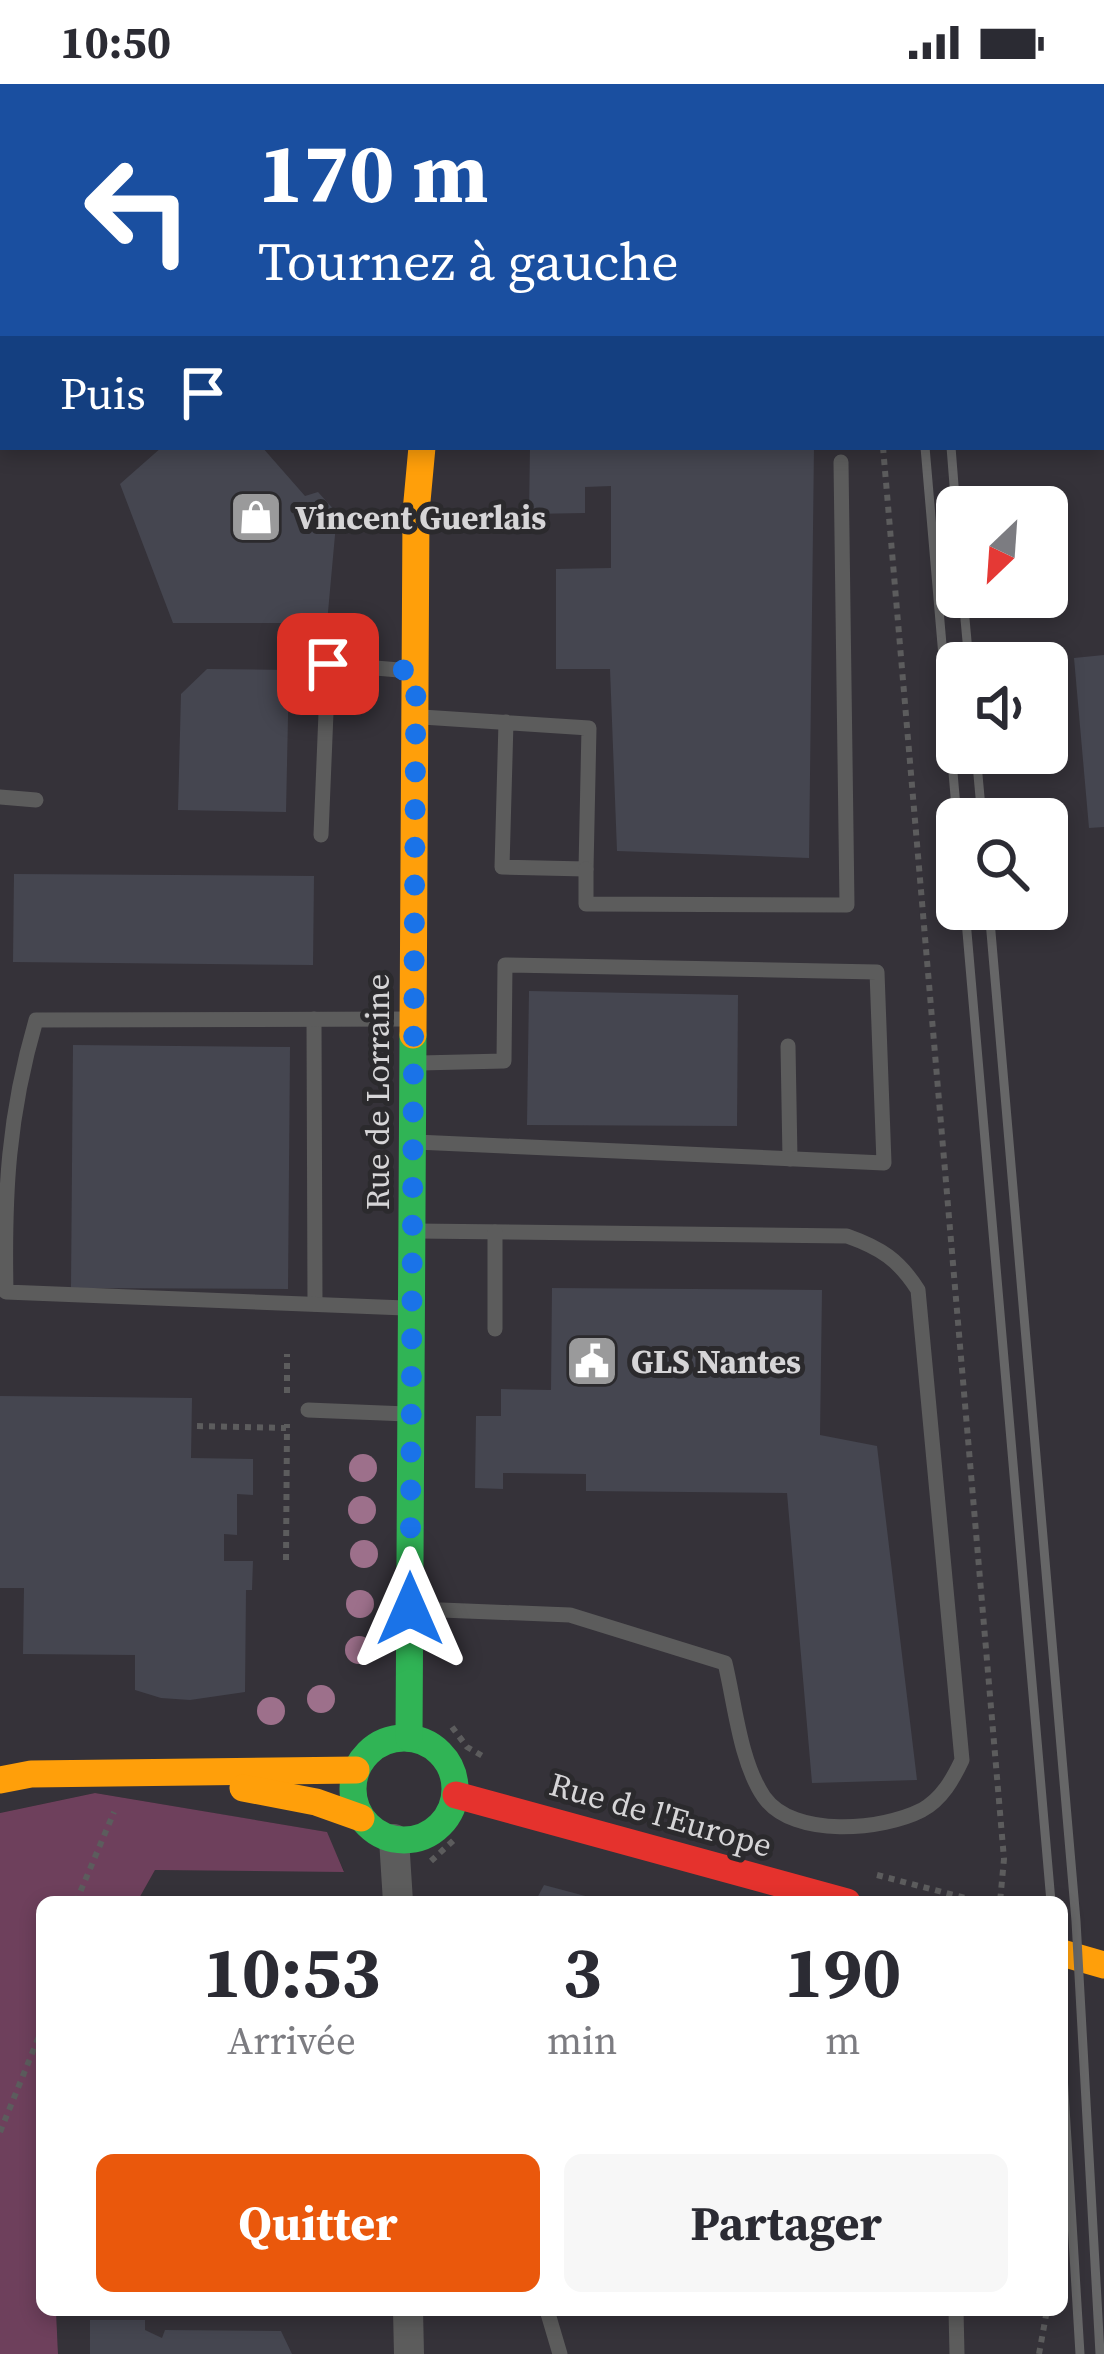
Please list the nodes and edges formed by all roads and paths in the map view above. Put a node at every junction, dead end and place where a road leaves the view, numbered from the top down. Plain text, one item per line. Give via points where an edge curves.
1 (422, 450) edge
2 (883, 450) edge
3 (841, 462) dead end
4 (416, 671) junction
5 (415, 716) junction
6 (506, 722) junction
7 (0, 797) edge
8 (36, 800) dead end
9 (320, 835) dead end
10 (586, 869) junction
11 (414, 1018) junction
12 (314, 1019) junction
13 (788, 1046) dead end
14 (413, 1063) junction
15 (413, 1142) junction
16 (790, 1159) junction
17 (412, 1231) junction
18 (495, 1232) junction
19 (315, 1304) junction
20 (412, 1308) junction
21 (495, 1329) dead end
22 (287, 1354) dead end
23 (308, 1410) dead end
24 (411, 1414) junction
25 (197, 1426) dead end
26 (286, 1428) junction
27 (286, 1560) dead end
28 (410, 1609) junction
29 (409, 1738) junction
30 (356, 1770) junction
31 (152, 1771) junction
32 (0, 1780) edge
33 (456, 1795) junction
34 (118, 1803) dead end
35 (361, 1819) junction
36 (394, 1839) junction
37 (79, 1896) edge
38 (398, 1896) edge
39 (825, 1896) edge
40 (1001, 1896) edge
41 (1068, 1954) edge
42 (1104, 1965) edge
43 (36, 2044) edge
44 (0, 2132) edge
45 (408, 2316) edge
46 (549, 2316) edge
47 (956, 2316) edge
48 (1046, 2316) edge
49 (409, 2354) edge
50 (560, 2354) edge
51 (957, 2354) edge
52 (1040, 2354) edge

1 - 4 street, Rue de Lorraine
2 - 40 path via 984,1606
3 - 10 lane via 847,905 586,904
4 - 5 street, Rue de Lorraine
4 - 9 lane via 328,664
5 - 6 lane
5 - 11 street, Rue de Lorraine
6 - 10 lane via 589,728
6 - 10 lane via 502,867
7 - 8 lane
11 - 12 lane
11 - 14 street, Rue de Lorraine
12 - 19 lane
12 - 19 lane via 36,1020 14,1097 4,1178 5,1292
13 - 16 lane
14 - 15 street, Rue de Lorraine
14 - 16 lane via 504,1061 505,965 877,972 884,1163
15 - 16 lane
15 - 17 street, Rue de Lorraine
17 - 18 lane
17 - 20 street, Rue de Lorraine
18 - 21 lane
18 - 28 lane via 848,1236 904,1267 918,1290 962,1760 927,1808 896,1820 840,1827 789,1816 766,1801 754,1777 724,1663 571,1615
19 - 20 lane
20 - 24 street, Rue de Lorraine
22 - 26 path
23 - 24 lane
24 - 28 street, Rue de Lorraine
25 - 26 path
26 - 27 path
28 - 29 street, Rue de Lorraine
29 - 30 street via 377,1745
29 - 33 street via 439,1752
30 - 31 street
30 - 35 street via 351,1787
31 - 32 street
31 - 35 street via 316,1802
33 - 36 street via 440,1827
33 - 39 street, Rue de l'Europe
34 - 37 path
35 - 36 street
36 - 38 street
41 - 42 street
43 - 44 path
45 - 49 street
46 - 50 lane
47 - 51 lane
48 - 52 path

